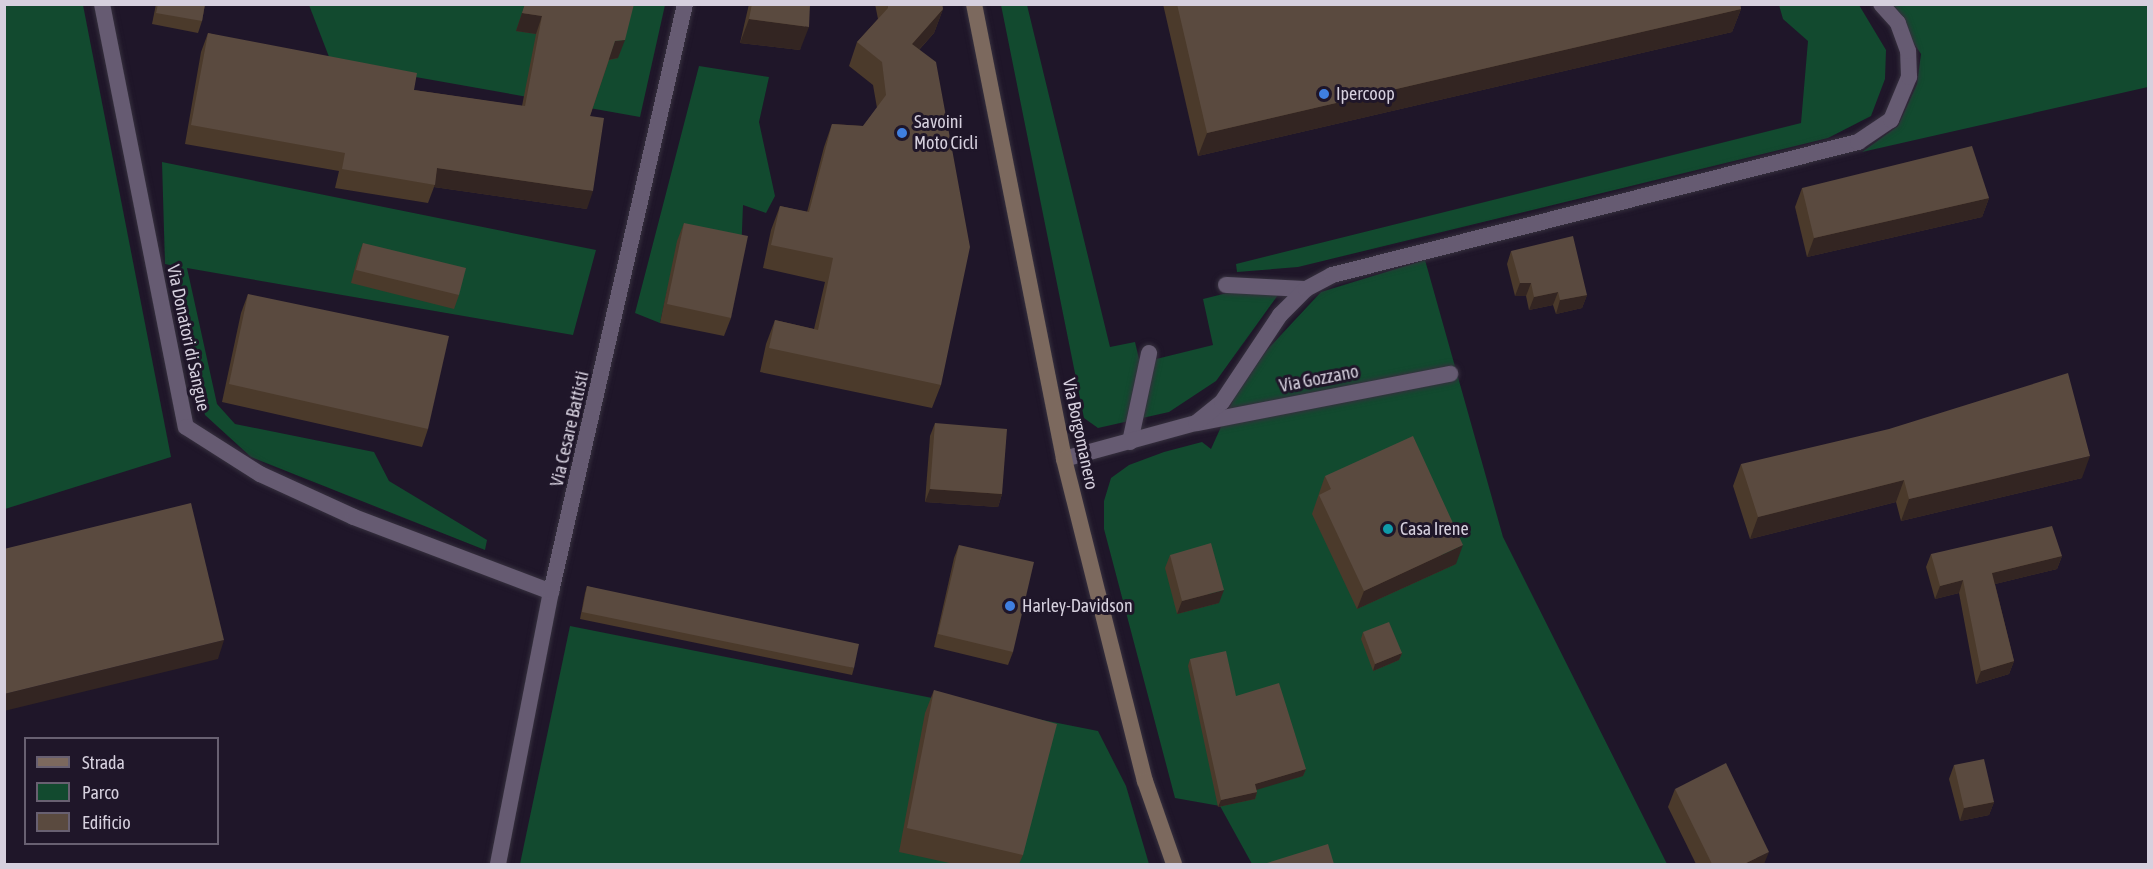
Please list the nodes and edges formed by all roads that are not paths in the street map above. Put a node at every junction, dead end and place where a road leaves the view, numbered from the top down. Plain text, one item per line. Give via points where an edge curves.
1 (102, 4) edge
2 (685, 4) edge
3 (974, 4) edge
4 (1881, 4) edge
5 (1226, 285) dead end
6 (1306, 289) junction
7 (1149, 353) dead end
8 (1450, 374) dead end
9 (1196, 423) junction
10 (1130, 442) junction
11 (1064, 459) junction
12 (551, 592) junction
13 (498, 864) edge
14 (1174, 864) edge

1 - 12 street, Via Donatori di Sangue via 186,426 260,474 354,517
2 - 12 street, Via Cesare Battisti
3 - 11 main road, Via Borgomanero
4 - 6 street via 1898,23 1908,51 1908,77 1891,120 1858,142 1332,275
5 - 6 street
6 - 9 street, Via Gozzano via 1255,348 1222,402
7 - 10 street
8 - 9 street, Via Gozzano
9 - 10 street, Via Gozzano
10 - 11 street, Via Gozzano
11 - 14 main road, Via Borgomanero via 1145,781
12 - 13 street, Via Cesare Battisti

